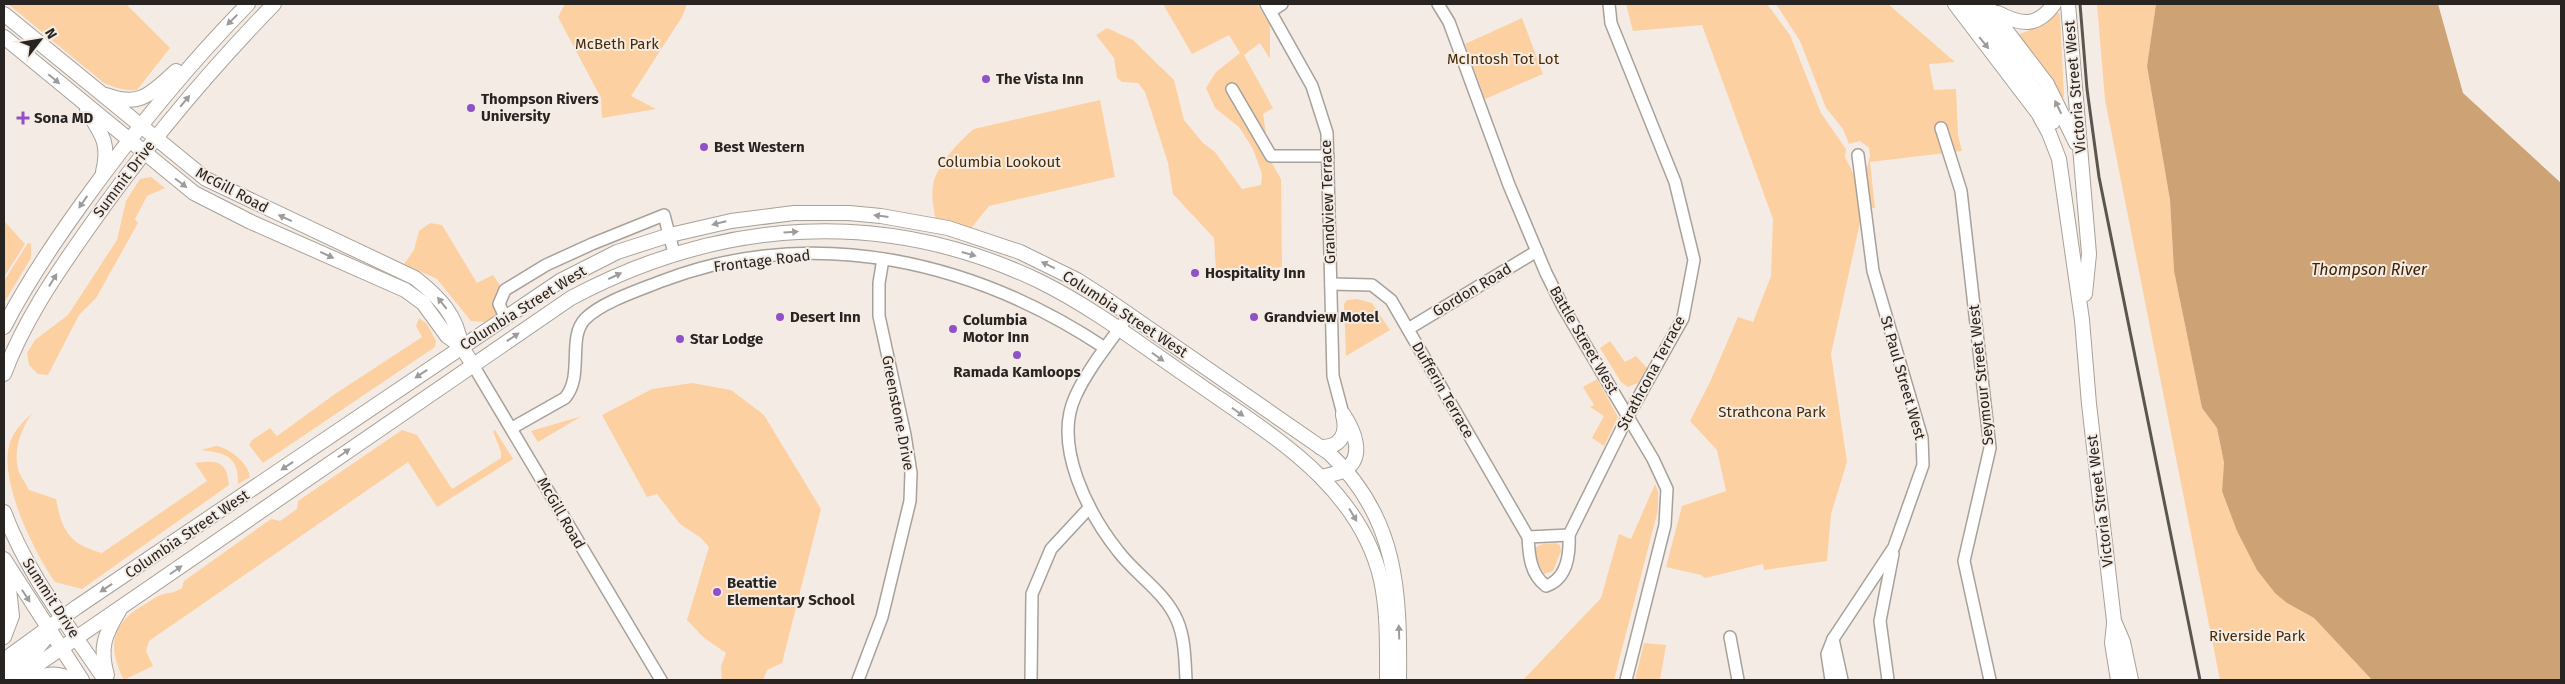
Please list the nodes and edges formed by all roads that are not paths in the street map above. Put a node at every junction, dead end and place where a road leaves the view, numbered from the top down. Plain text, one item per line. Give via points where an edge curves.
1 (248, 4) edge
2 (274, 4) edge
3 (1282, 4) edge
4 (1438, 4) edge
5 (1609, 4) edge
6 (1955, 4) edge
7 (1971, 4) edge
8 (2054, 4) edge
9 (2068, 4) edge
10 (1269, 7) edge
11 (1989, 7) edge
12 (4, 14) edge
13 (216, 36) junction
14 (4, 37) edge
15 (1232, 88) dead end
16 (98, 92) junction
17 (78, 98) junction
18 (140, 127) junction
19 (1941, 128) dead end
20 (154, 139) junction
21 (129, 141) junction
22 (2080, 150) junction
23 (144, 153) junction
24 (1858, 155) dead end
25 (1328, 156) junction
26 (101, 177) junction
27 (670, 235) junction
28 (1537, 251) junction
29 (674, 253) junction
30 (884, 259) junction
31 (1331, 284) junction
32 (2084, 301) junction
33 (1129, 314) junction
34 (505, 317) junction
35 (2082, 320) junction
36 (4, 327) edge
37 (1408, 329) junction
38 (1119, 330) junction
39 (461, 346) junction
40 (1105, 348) junction
41 (473, 365) junction
42 (4, 374) edge
43 (1343, 414) junction
44 (1628, 416) junction
45 (512, 428) junction
46 (1320, 447) junction
47 (1345, 470) junction
48 (1322, 477) junction
49 (1089, 508) junction
50 (4, 512) edge
51 (1569, 536) junction
52 (1528, 537) junction
53 (1894, 547) junction
54 (5, 561) edge
55 (1546, 586) joint
56 (121, 607) junction
57 (2114, 621) junction
58 (54, 622) junction
59 (4, 637) edge
60 (1730, 637) dead end
61 (77, 638) junction
62 (1832, 638) junction
63 (61, 649) junction
64 (4, 660) edge
65 (4, 673) edge
66 (15, 680) edge
67 (32, 680) edge
68 (72, 680) edge
69 (82, 680) edge
70 (107, 680) edge
71 (661, 680) edge
72 (858, 680) edge
73 (1031, 680) edge
74 (1186, 680) edge
75 (1387, 680) edge
76 (1400, 680) edge
77 (1626, 680) edge
78 (1738, 680) edge
79 (1832, 680) edge
80 (1842, 680) edge
81 (1888, 680) edge
82 (1990, 680) edge
83 (2118, 680) edge
84 (2131, 680) edge

1 -> 13 main road, Summit Drive
20 -> 2 main road, Summit Drive via 192,92
3 - 10 street
4 - 28 street, Battle Street West via 1449,22
5 - 44 street, Strathcona Terrace via 1611,23 1674,182 1694,260 1683,318
6 -> 35 main road, Victoria Street West via 2049,133 2064,181
7 - 32 main road via 2043,102 2057,129 2074,178
8 - 11 main road via 2040,19 2031,22 2016,22
9 - 22 main road, Victoria Street West
10 - 25 street, Grandview Terrace via 1319,102 1327,133
22 -> 11 main road via 2047,84
12 - 16 main road, McGill Road
13 - 16 main road via 145,97 128,101
13 - 18 main road, Summit Drive
14 -> 17 main road, McGill Road
15 - 25 street via 1271,156
16 - 18 main road, McGill Road
17 - 21 main road, McGill Road
17 - 26 main road via 106,144
18 - 20 main road, McGill Road
18 - 21 main road, Summit Drive
19 - 82 street, Seymour Street West via 1961,192 1990,448 1964,561
20 - 23 main road, Summit Drive
39 -> 20 main road, McGill Road via 459,328 448,311 415,278 224,190 188,167
21 - 23 main road, McGill Road
21 - 26 main road, Summit Drive
22 - 32 main road, Victoria Street West via 2089,254
23 -> 39 main road, McGill Road via 212,203 405,290 423,303 447,336
42 -> 23 main road, Summit Drive via 28,322 58,271
24 - 53 street, St Paul Street West via 1873,272 1922,438 1923,465
25 - 31 street, Grandview Terrace
26 -> 36 main road, Summit Drive via 44,259
27 - 29 street
33 -> 27 main road, Columbia Street West via 1077,280 1020,252 948,228 907,220 849,213 794,213 730,220
27 - 34 main road, Columbia Street West via 617,252 588,266
27 - 34 street via 664,215 565,255 505,290 499,304
28 - 37 street, Gordon Road
28 - 44 street, Battle Street West via 1564,307
29 -> 38 main road, Columbia Street West via 733,238 794,232 846,231 903,238 976,256 1014,270 1067,296
41 -> 29 main road, Columbia Street West via 571,298 625,271
30 - 40 street, Frontage Road via 920,265 991,287 1054,316
30 - 45 street, Frontage Road via 826,253 761,258 693,270 625,296 592,314 579,328 574,382 565,398
30 - 72 street, Greenstone Drive via 879,283 879,316 906,443 911,473 910,501 882,617
31 - 37 street, Dufferin Terrace via 1372,284 1391,300
31 - 43 street, Grandview Terrace via 1333,376
32 - 35 main road, Victoria Street West
33 - 38 street
33 - 46 main road, Columbia Street West
34 - 39 main road, Columbia Street West
35 - 57 main road, Victoria Street West
37 - 52 street, Dufferin Terrace
38 - 40 street
38 -> 48 main road, Columbia Street West via 1286,446
39 - 41 main road, McGill Road
39 -> 58 main road, Columbia Street West
40 - 49 street via 1075,397 1068,431 1076,476
41 - 45 street, McGill Road
56 -> 41 main road, Columbia Street West
43 - 46 main road via 1346,424 1343,437 1333,446
43 - 47 main road via 1356,440 1355,457
44 - 51 street, Strathcona Terrace
44 - 77 street, Battle Street West via 1663,475 1668,506
45 - 71 street, McGill Road
46 - 47 main road, Columbia Street West
47 - 48 main road
76 -> 47 main road, Columbia Street West via 1395,574 1380,527
48 -> 75 main road, Columbia Street West via 1350,510 1373,554 1385,599
49 - 73 street via 1050,549 1032,594
49 - 74 street via 1119,552 1157,591 1178,621
50 - 58 main road, Summit Drive
51 - 52 street
51 - 55 street, Strathcona Terrace via 1564,573
52 - 55 street, Dufferin Terrace via 1530,561 1538,580
53 - 62 street, St Paul Street West
53 - 81 street via 1880,621
54 -> 58 main road, Summit Drive
54 - 59 main road via 12,616
56 - 61 main road, Columbia Street West
56 - 70 main road via 104,639 102,659
57 - 83 main road via 2112,643
57 - 84 main road, Victoria Street West via 2123,642
58 - 61 main road, Summit Drive
58 - 63 main road, Summit Drive
58 - 64 main road, Columbia Street West
58 - 65 main road via 37,648
60 - 78 street
61 - 63 main road, Columbia Street West
61 - 70 main road, Summit Drive
62 - 79 street, St Paul Street West via 1827,654
62 - 80 street
63 - 66 main road, Columbia Street West
63 - 69 main road, Summit Drive
67 - 68 main road via 48,674

